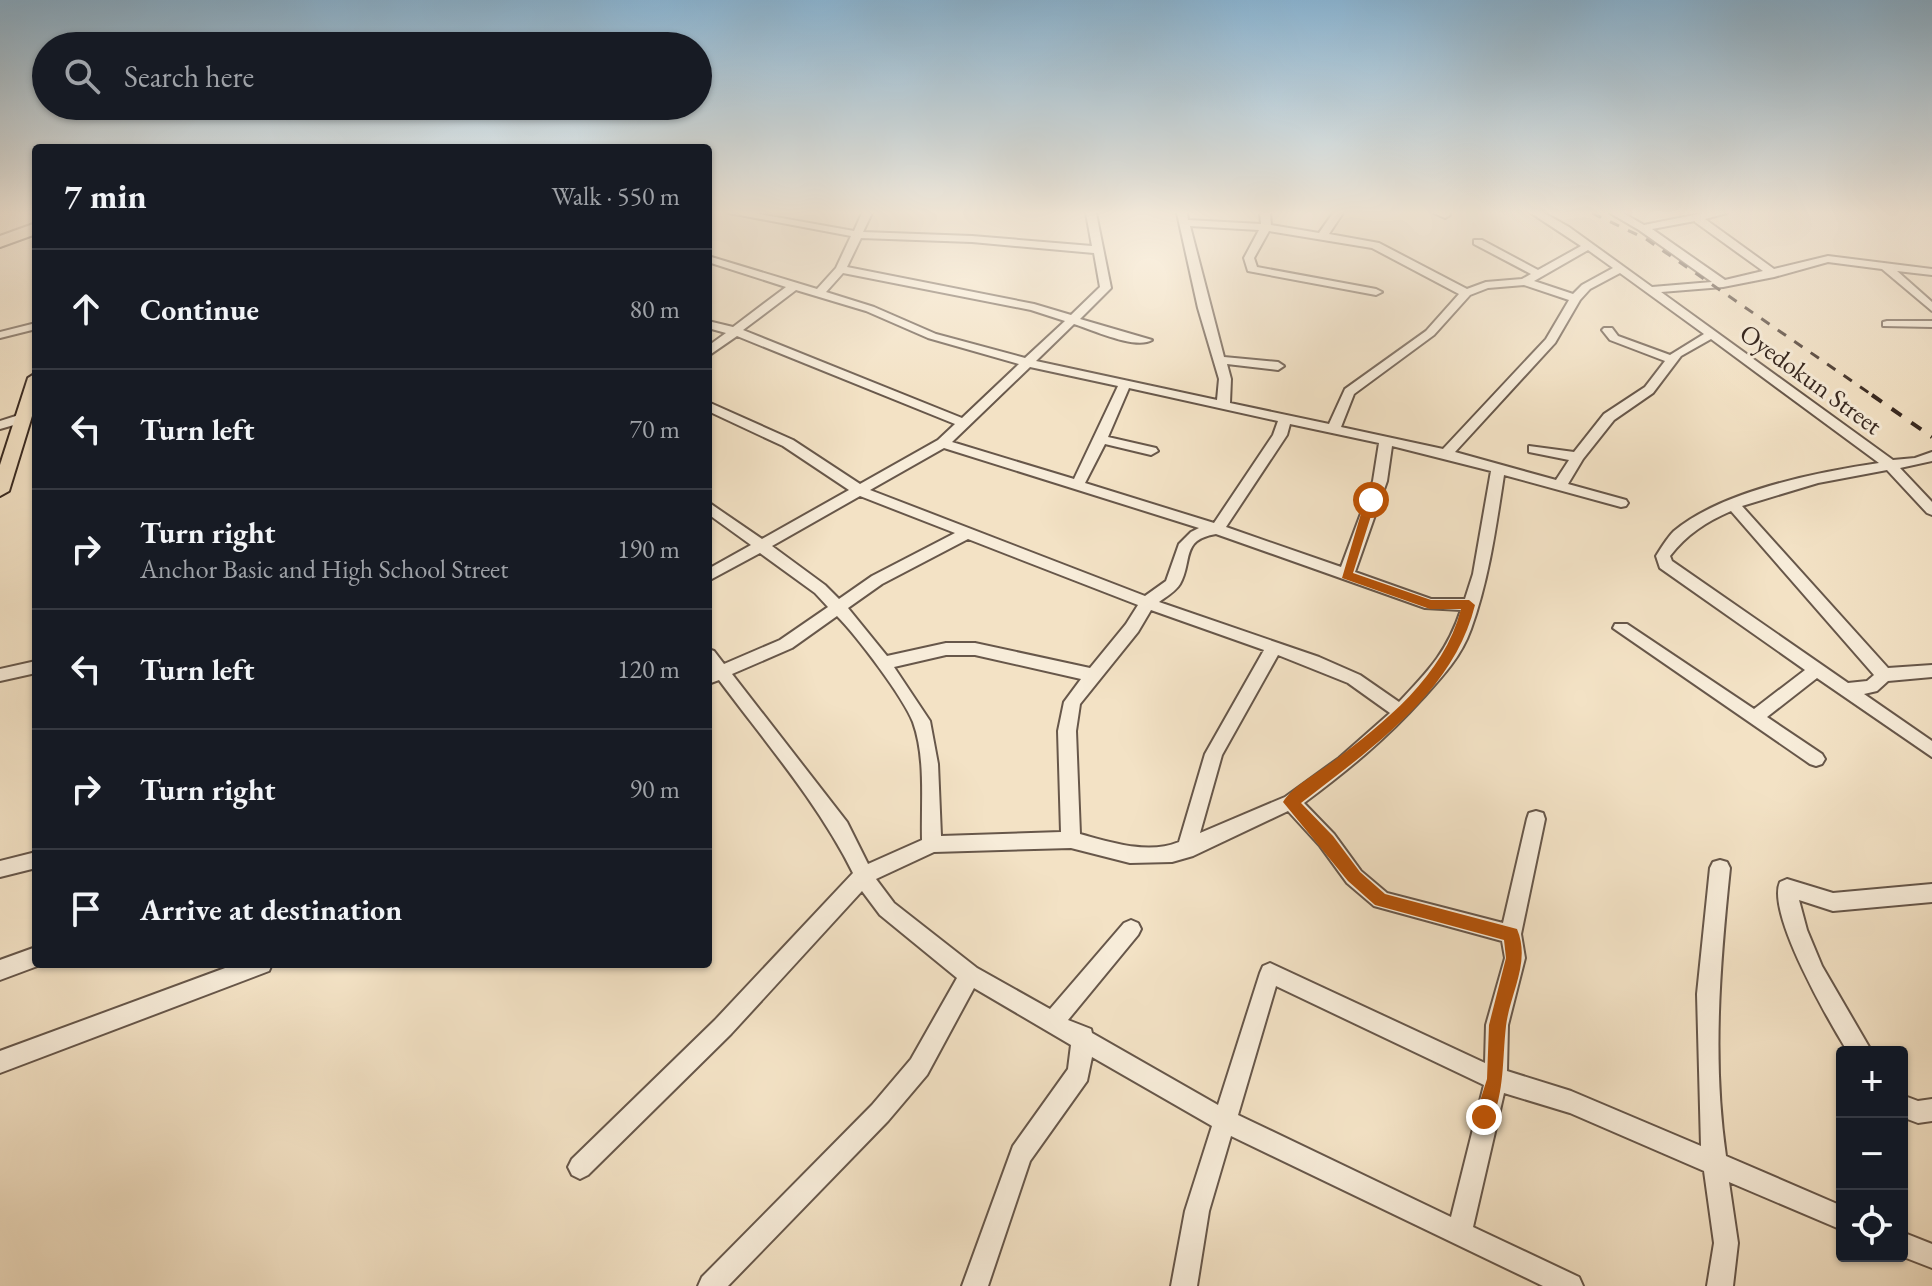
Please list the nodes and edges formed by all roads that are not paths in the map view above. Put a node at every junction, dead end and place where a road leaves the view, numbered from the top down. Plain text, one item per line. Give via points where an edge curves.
1 (755, 273) edge
2 (837, 273) edge
3 (863, 273) edge
4 (1104, 273) edge
5 (1198, 273) edge
6 (1274, 273) edge
7 (1431, 273) edge
8 (1612, 273) edge
9 (1626, 273) edge
10 (1707, 273) edge
11 (1777, 273) edge
12 (1893, 273) edge
13 (1538, 274) edge
14 (1774, 274) joint
15 (1525, 282) junction
16 (1723, 284) junction
17 (795, 285) junction
18 (1651, 290) junction
19 (820, 292) junction
20 (1376, 292) dead end
21 (1466, 293) junction
22 (1575, 298) junction
23 (1932, 308) edge
24 (1075, 321) junction
25 (1887, 324) dead end
26 (1932, 324) edge
27 (712, 325) edge
28 (32, 327) edge
29 (1608, 330) dead end
30 (733, 331) junction
31 (1712, 334) junction
32 (0, 335) edge
33 (1146, 340) dead end
34 (712, 349) edge
35 (1670, 359) junction
36 (1221, 360) junction
37 (1030, 363) junction
38 (1278, 366) dead end
39 (1125, 384) junction
40 (32, 386) edge
41 (32, 392) edge
42 (1223, 406) junction
43 (712, 408) edge
44 (26, 414) edge
45 (1285, 419) junction
46 (963, 423) junction
47 (0, 425) edge
48 (1334, 428) junction
49 (1101, 439) junction
50 (1386, 440) junction
51 (943, 443) junction
52 (1534, 449) dead end
53 (1151, 451) dead end
54 (1446, 454) junction
55 (1932, 456) edge
56 (1577, 457) junction
57 (1889, 464) junction
58 (1498, 470) junction
59 (1, 482) edge
60 (1561, 484) junction
61 (1076, 486) junction
62 (860, 491) junction
63 (1621, 503) dead end
64 (1733, 504) junction
65 (712, 510) edge
66 (1932, 510) edge
67 (1217, 529) junction
68 (967, 533) junction
69 (759, 547) junction
70 (712, 574) edge
71 (1346, 575) junction
72 (1147, 603) junction
73 (1469, 605) junction
74 (836, 608) junction
75 (1621, 628) dead end
76 (1273, 649) junction
77 (884, 663) junction
78 (32, 668) edge
79 (713, 668) edge
80 (1818, 669) junction
81 (1932, 671) edge
82 (0, 675) edge
83 (1092, 675) junction
84 (1884, 675) junction
85 (1847, 689) junction
86 (1400, 711) junction
87 (1754, 718) junction
88 (1932, 750) edge
89 (1816, 759) dead end
90 (1291, 802) junction
91 (1536, 819) dead end
92 (1071, 840) junction
93 (932, 844) junction
94 (1186, 850) junction
95 (32, 861) edge
96 (1720, 868) dead end
97 (0, 869) edge
98 (864, 875) junction
99 (1932, 893) edge
100 (1131, 929) dead end
101 (1511, 934) junction
102 (32, 958) edge
103 (251, 968) edge
104 (0, 970) edge
105 (970, 975) junction
106 (1052, 1023) junction
107 (1083, 1037) junction
108 (1857, 1046) edge
109 (0, 1062) edge
110 (1496, 1079) junction
111 (1908, 1108) edge
112 (1932, 1110) edge
113 (1223, 1120) junction
114 (1715, 1164) junction
115 (580, 1167) dead end
116 (1836, 1215) edge
117 (1460, 1231) junction
118 (1908, 1246) edge
119 (1932, 1256) edge
120 (711, 1286) edge
121 (975, 1286) edge
122 (1184, 1286) edge
123 (1570, 1286) edge
124 (1720, 1286) edge

1 - 17 street
2 - 19 street
3 - 24 street via 997,298
4 - 24 street via 1106,288
5 - 36 street
6 - 20 street
7 - 21 street
8 - 22 street
9 - 18 street, Oyedokun Street
10 - 16 street
11 - 14 street
12 - 23 street
13 - 15 street
14 - 16 street
15 - 21 street via 1486,285
15 - 22 street
16 - 18 street
17 - 19 street
17 - 30 street
18 - 31 street, Oyedokun Street
19 - 37 street via 932,336
21 - 48 street via 1430,333 1349,392
22 - 54 street via 1551,341
24 - 33 street
24 - 37 street
25 - 26 street
27 - 30 street
28 - 32 street
29 - 35 street via 1618,340
30 - 34 street
30 - 46 street
31 - 35 street
31 - 57 street, Oyedokun Street
35 - 56 street via 1649,390 1609,417
36 - 38 street
36 - 42 street
37 - 39 street
37 - 46 street
39 - 42 street
39 - 49 street
40 - 44 main road
41 - 44 main road
42 - 45 street
43 - 62 street via 777,436
44 - 47 street
44 - 59 main road
45 - 48 street
45 - 67 street via 1280,435
46 - 51 street
48 - 50 street
49 - 53 street
49 - 61 street
50 - 54 street
50 - 71 street via 1380,481
51 - 61 street
51 - 62 street
52 - 56 street
54 - 58 street
55 - 57 street
56 - 60 street
57 - 64 street via 1812,479
57 - 66 street, Oyedokun Street
58 - 60 street
58 - 73 street via 1481,574
60 - 63 street
61 - 67 street
62 - 68 street
62 - 69 street
64 - 80 street via 1678,536 1667,548 1665,564
64 - 84 street
65 - 69 street
67 - 71 street
67 - 72 street via 1198,534 1185,546 1173,583
68 - 72 street
68 - 74 street
69 - 70 street
69 - 74 street via 820,589
71 - 73 street via 1430,604
72 - 76 street
72 - 83 street
73 - 86 street via 1446,662
74 - 77 street
74 - 79 street via 786,644
75 - 87 street
76 - 86 street via 1354,679
76 - 94 street via 1214,754
77 - 83 street via 946,649 975,649
77 - 93 street via 921,721 929,764
78 - 82 street
79 - 98 street via 811,787
80 - 85 street
80 - 87 street
81 - 84 street
83 - 92 street via 1068,717
84 - 85 street via 1871,687
85 - 88 street
86 - 90 street via 1345,763
87 - 89 street
90 - 94 street
90 - 101 street via 1354,877 1381,900
91 - 101 street
92 - 93 street
92 - 94 street via 1130,855
93 - 98 street
95 - 97 street
96 - 114 street via 1707,994
98 - 105 street via 887,909
98 - 115 street via 723,1027
99 - 108 street via 1833,902 1787,888 1822,989
100 - 106 street
101 - 110 street via 1515,958 1497,1025
102 - 104 street
103 - 109 street
105 - 106 street
105 - 120 street via 919,1067
106 - 107 street
107 - 113 street
107 - 121 street via 1079,1073 1021,1154
110 - 113 street via 1270,973
110 - 114 street via 1571,1102
110 - 117 street
111 - 112 street
113 - 117 street
113 - 122 street via 1197,1211
114 - 116 street
114 - 124 street via 1726,1243
117 - 123 street
118 - 119 street

